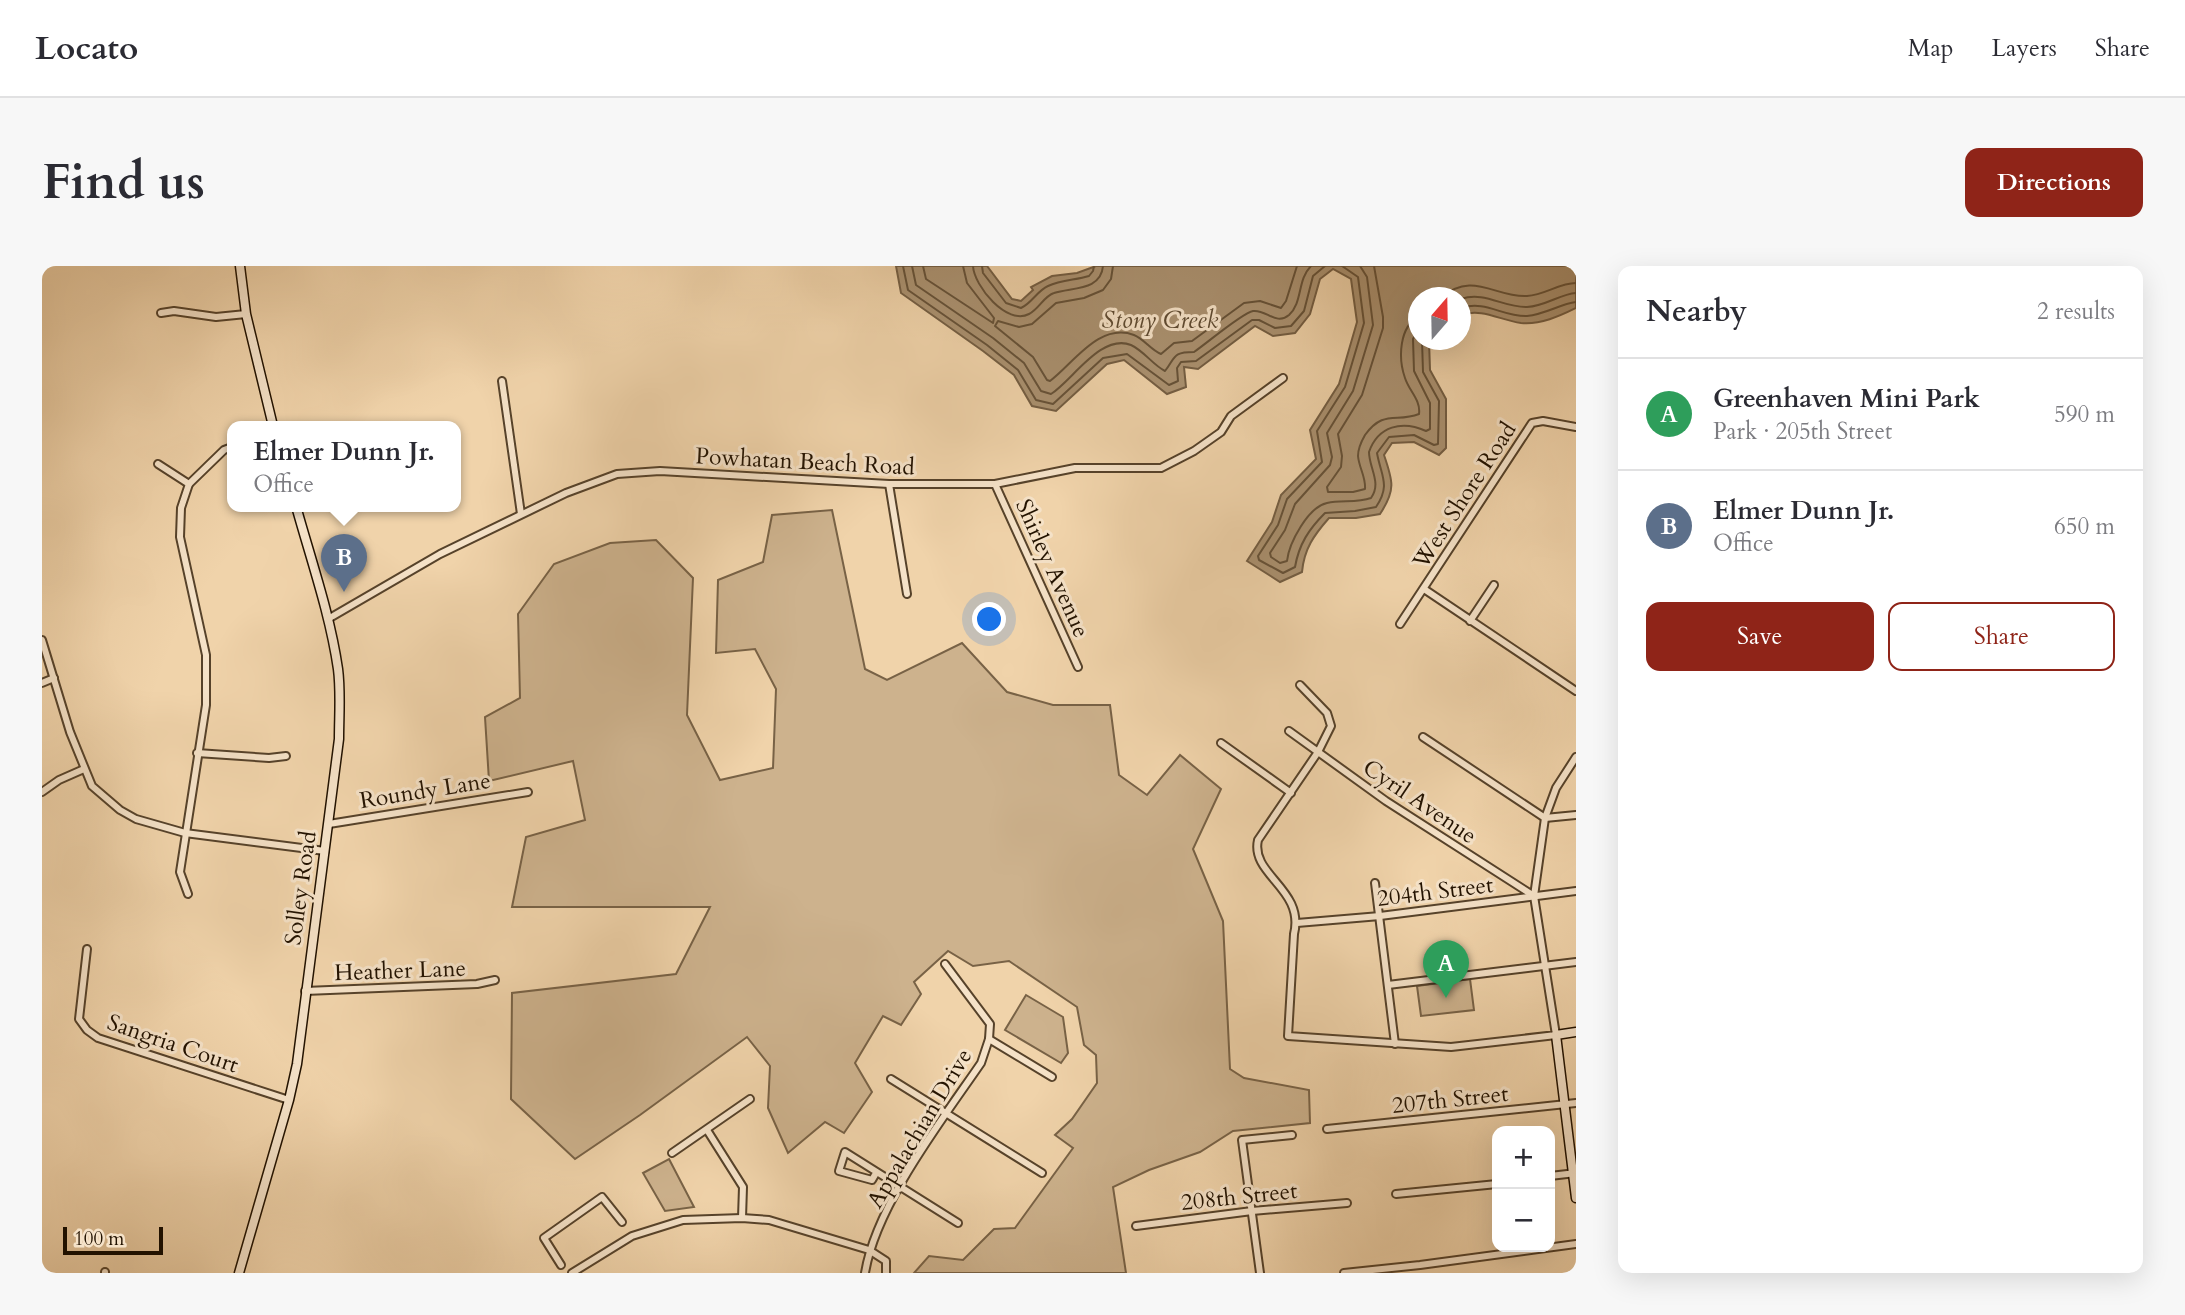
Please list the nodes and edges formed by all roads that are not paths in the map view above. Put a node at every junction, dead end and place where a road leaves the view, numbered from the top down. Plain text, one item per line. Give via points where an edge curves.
1 (240, 266) edge
2 (161, 313) dead end
3 (246, 314) junction
4 (1283, 378) dead end
5 (502, 381) dead end
6 (272, 421) edge
7 (1576, 427) edge
8 (227, 449) edge
9 (158, 464) dead end
10 (189, 484) junction
11 (889, 484) junction
12 (995, 484) junction
13 (298, 512) edge
14 (521, 514) junction
15 (1494, 585) dead end
16 (1424, 589) junction
17 (907, 594) dead end
18 (328, 619) junction
19 (1470, 621) junction
20 (1400, 624) dead end
21 (42, 640) edge
22 (1079, 667) dead end
23 (54, 678) junction
24 (42, 682) edge
25 (1300, 685) dead end
26 (1576, 691) edge
27 (1289, 731) dead end
28 (1423, 737) dead end
29 (1221, 743) dead end
30 (1318, 752) junction
31 (197, 753) junction
32 (286, 756) dead end
33 (1576, 757) edge
34 (84, 769) junction
35 (42, 792) edge
36 (528, 792) dead end
37 (1291, 793) junction
38 (1576, 815) edge
39 (1545, 818) junction
40 (329, 824) junction
41 (185, 832) junction
42 (325, 851) junction
43 (1375, 883) dead end
44 (1576, 891) edge
45 (188, 894) dead end
46 (1534, 896) junction
47 (1380, 916) junction
48 (1297, 922) junction
49 (87, 949) dead end
50 (1576, 962) edge
51 (945, 964) dead end
52 (1546, 965) junction
53 (495, 980) dead end
54 (1388, 985) junction
55 (305, 991) junction
56 (1576, 1032) edge
57 (1556, 1035) junction
58 (989, 1040) junction
59 (1395, 1044) junction
60 (1052, 1077) dead end
61 (891, 1079) dead end
62 (750, 1099) dead end
63 (289, 1100) junction
64 (1576, 1103) edge
65 (1564, 1104) junction
66 (946, 1114) junction
67 (707, 1129) junction
68 (1327, 1129) dead end
69 (1292, 1135) dead end
70 (673, 1153) dead end
71 (876, 1173) junction
72 (1042, 1173) dead end
73 (1575, 1173) edge
74 (1555, 1176) edge
75 (1492, 1184) edge
76 (899, 1188) junction
77 (1396, 1194) dead end
78 (1576, 1198) edge
79 (1347, 1203) dead end
80 (1252, 1211) junction
81 (742, 1218) junction
82 (622, 1222) dead end
83 (958, 1223) dead end
84 (1136, 1226) dead end
85 (1576, 1244) edge
86 (869, 1250) junction
87 (561, 1265) dead end
88 (582, 1266) junction
89 (1420, 1269) edge
90 (239, 1273) edge
91 (572, 1273) edge
92 (587, 1273) edge
93 (865, 1273) edge
94 (886, 1273) edge
95 (1260, 1273) edge
96 (1344, 1273) edge

1 - 3 main road
2 - 3 street
3 - 6 main road
4 - 12 street, Powhatan Beach Road via 1231,416 1221,432 1161,468 1075,468
5 - 14 street
7 - 16 street, West Shore Road via 1532,423
8 - 10 street
9 - 10 street
10 - 31 street via 181,508 180,537 206,655 206,705
11 - 12 street, Powhatan Beach Road
11 - 14 street, Powhatan Beach Road via 631,471 604,477
11 - 17 street
12 - 22 street, Shirley Avenue
13 - 18 main road, Solley Road
14 - 18 street, Powhatan Beach Road via 440,554
15 - 19 street
16 - 19 street
16 - 20 street, West Shore Road
18 - 40 main road, Solley Road via 340,693
19 - 26 street
21 - 23 street
23 - 24 street
23 - 34 street
25 - 30 street via 1327,713 1331,726
27 - 30 street, Cyril Avenue
28 - 39 street
29 - 37 street
30 - 37 street
30 - 46 street, Cyril Avenue
31 - 32 street
31 - 41 street
33 - 39 street via 1556,788
34 - 35 street
34 - 41 street via 93,786 120,810
36 - 40 street, Roundy Lane
37 - 48 street via 1256,847 1270,877 1291,899
38 - 39 street
39 - 46 street
40 - 42 main road, Solley Road
41 - 42 street
41 - 45 street via 180,872
42 - 55 main road, Solley Road
43 - 47 street
44 - 46 street, 204th Street
46 - 47 street, 204th Street
46 - 52 street
47 - 48 street, 204th Street
47 - 54 street
48 - 59 street via 1288,1036
49 - 63 street, Sangria Court via 79,1018 86,1030 98,1038
50 - 52 street
51 - 58 street via 990,1024
52 - 54 street
52 - 57 street
53 - 55 street, Heather Lane
54 - 59 street
55 - 63 main road, Solley Road
56 - 57 main road
57 - 59 street via 1451,1047
57 - 65 main road
58 - 60 street
58 - 66 street, Appalachian Drive via 981,1063
61 - 66 street
62 - 67 street
63 - 90 main road, Solley Road
64 - 65 street, 207th Street
65 - 68 street, 207th Street
65 - 73 main road
66 - 72 street
66 - 76 street, Appalachian Drive
67 - 70 street
67 - 81 street via 743,1187
69 - 80 street via 1242,1140
71 - 71 street via 872,1180 839,1171 845,1152
71 - 76 street
73 - 74 street
73 - 78 main road
75 - 77 street
76 - 83 street
76 - 86 street, Appalachian Drive
79 - 80 street, 208th Street
80 - 84 street, 208th Street
80 - 95 street
81 - 86 street via 769,1220
81 - 88 street via 683,1220 632,1236
82 - 87 street via 602,1197 544,1238
85 - 89 street
86 - 93 street, Appalachian Drive
86 - 94 street via 886,1261
88 - 91 street
88 - 92 street
89 - 96 street

